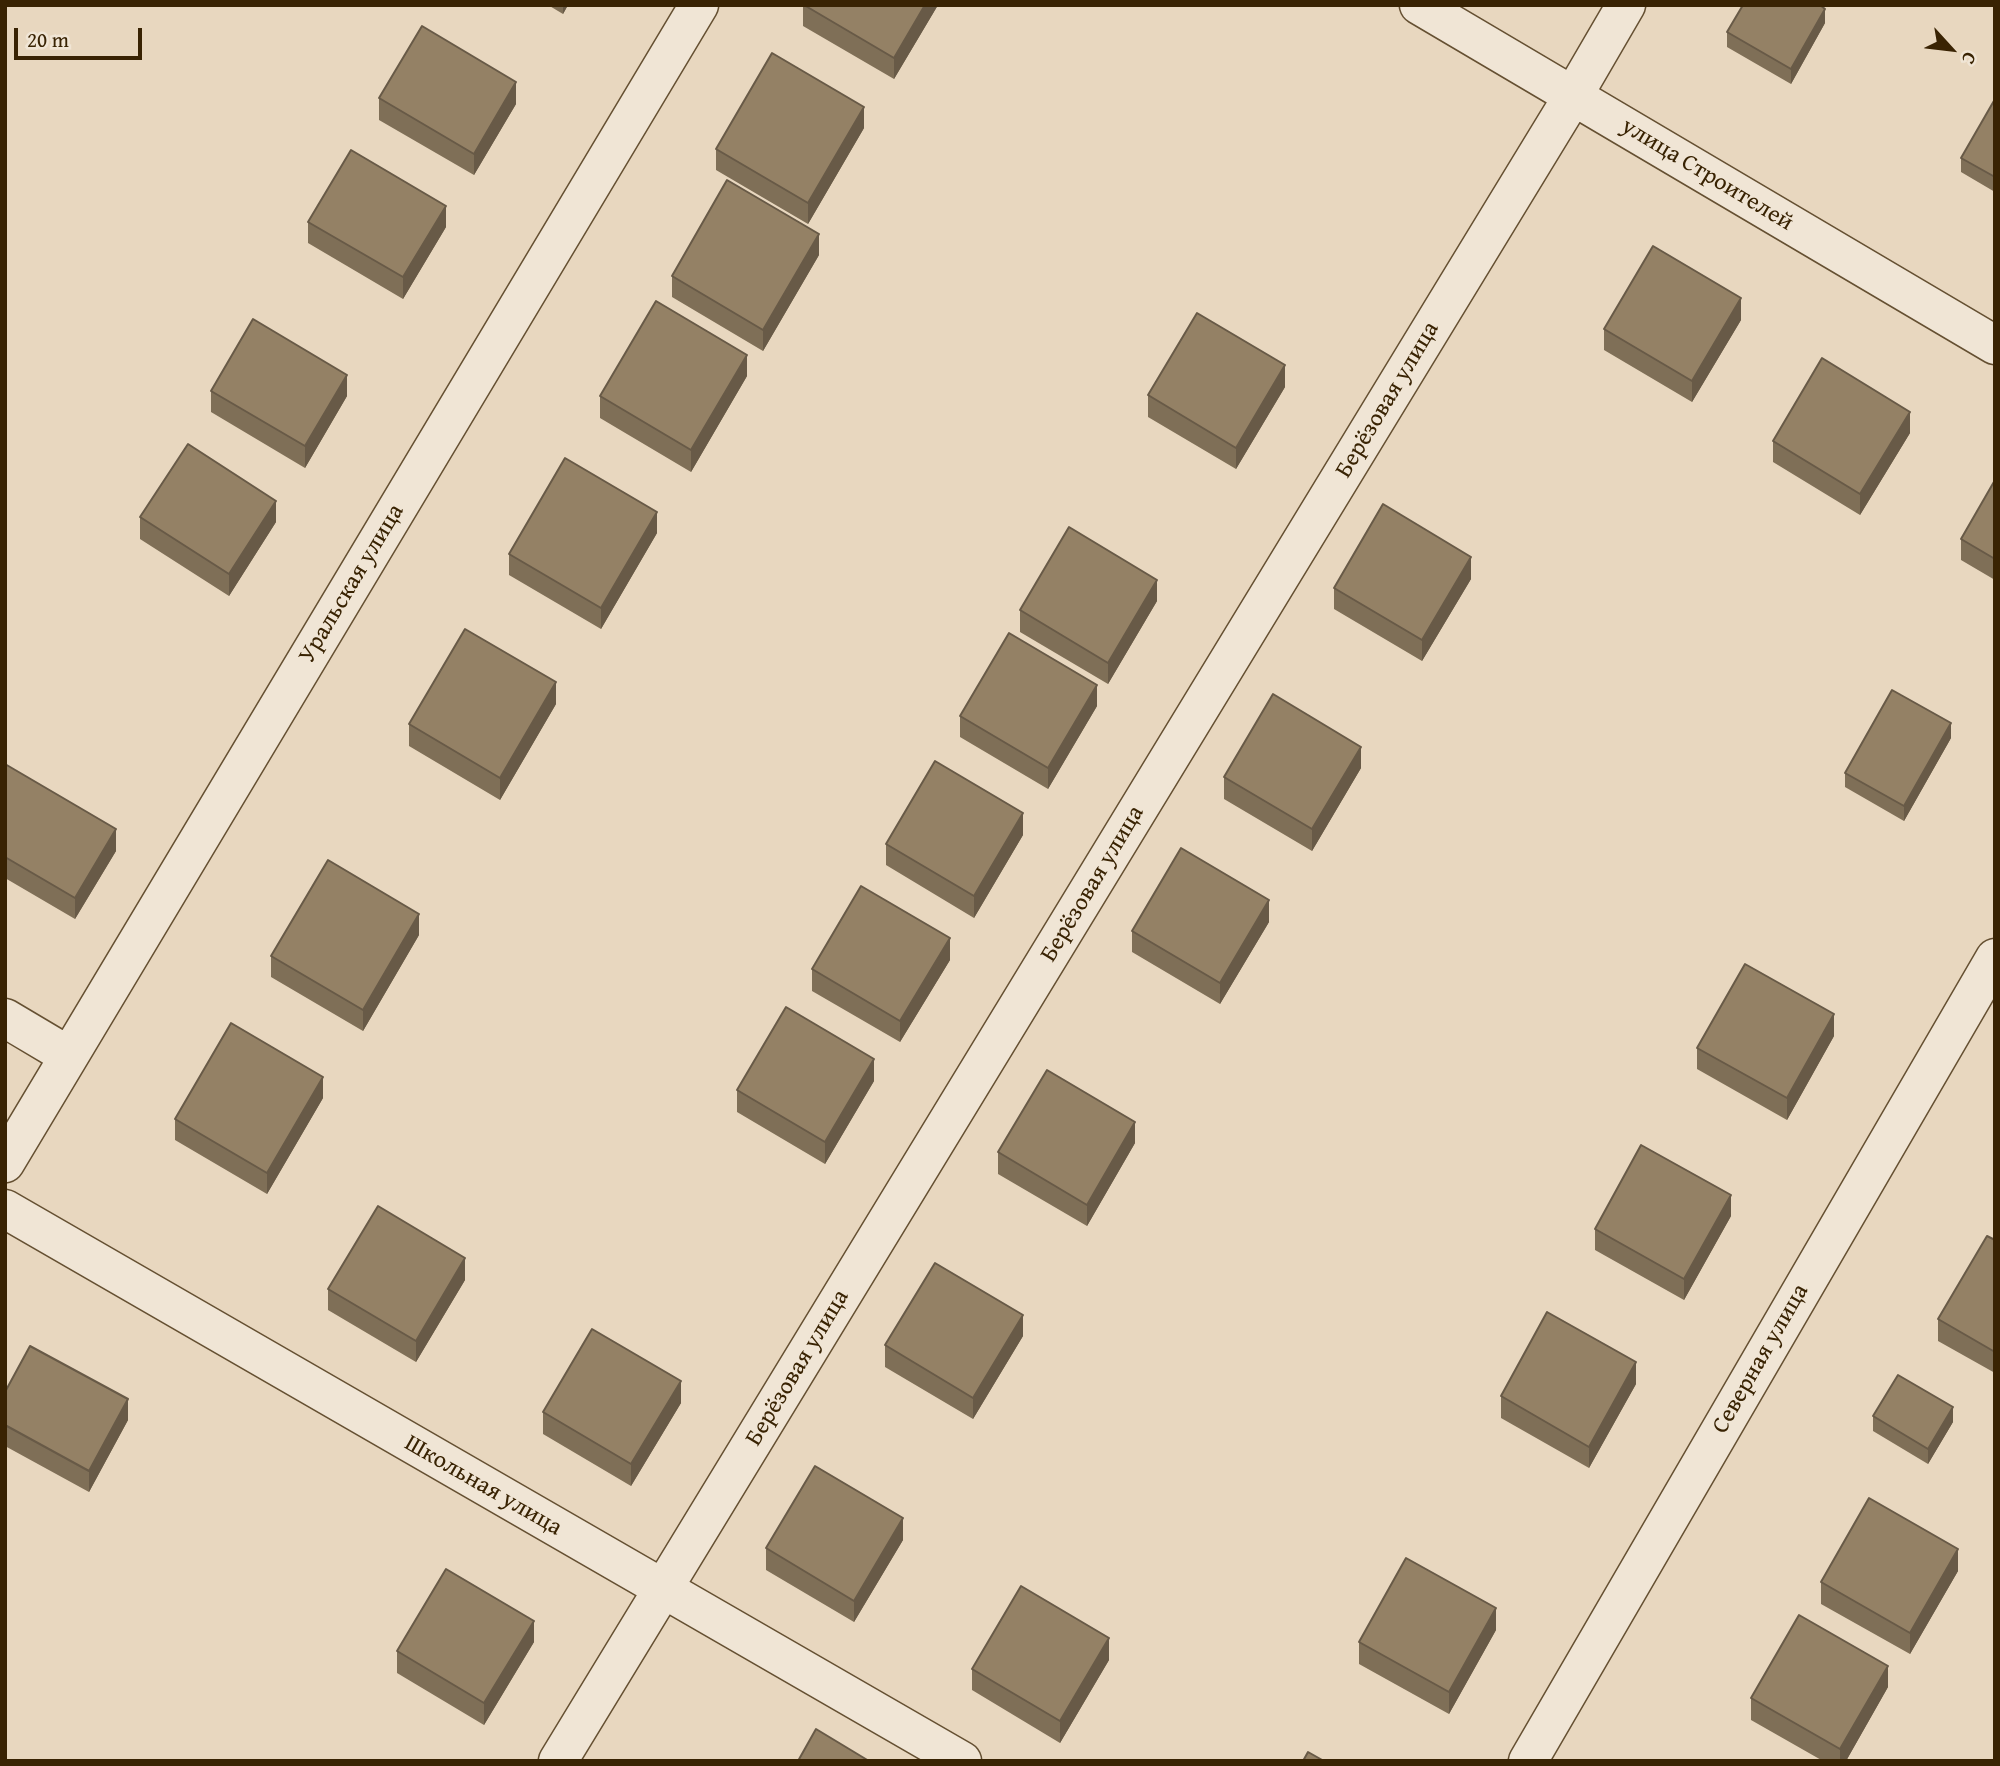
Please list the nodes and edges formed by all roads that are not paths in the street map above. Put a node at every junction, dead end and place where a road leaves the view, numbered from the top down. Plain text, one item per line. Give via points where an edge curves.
1 (699, 5) edge
2 (1419, 5) edge
3 (1626, 5) edge
4 (1573, 96) junction
5 (1995, 345) edge
6 (1995, 958) edge
7 (5, 1018) edge
8 (69, 1056) junction
9 (5, 1163) edge
10 (5, 1209) edge
11 (663, 1590) junction
12 (558, 1761) edge
13 (962, 1761) edge
14 (1528, 1761) edge

1 - 8 street, Уральская улица
2 - 4 street, улица Строителей
3 - 4 street, Берёзовая улица
4 - 5 street, улица Строителей
4 - 11 street, Берёзовая улица
6 - 14 street, Северная улица
7 - 8 street
8 - 9 street, Уральская улица
10 - 11 street, Школьная улица
11 - 12 street, Берёзовая улица
11 - 13 street, Школьная улица

